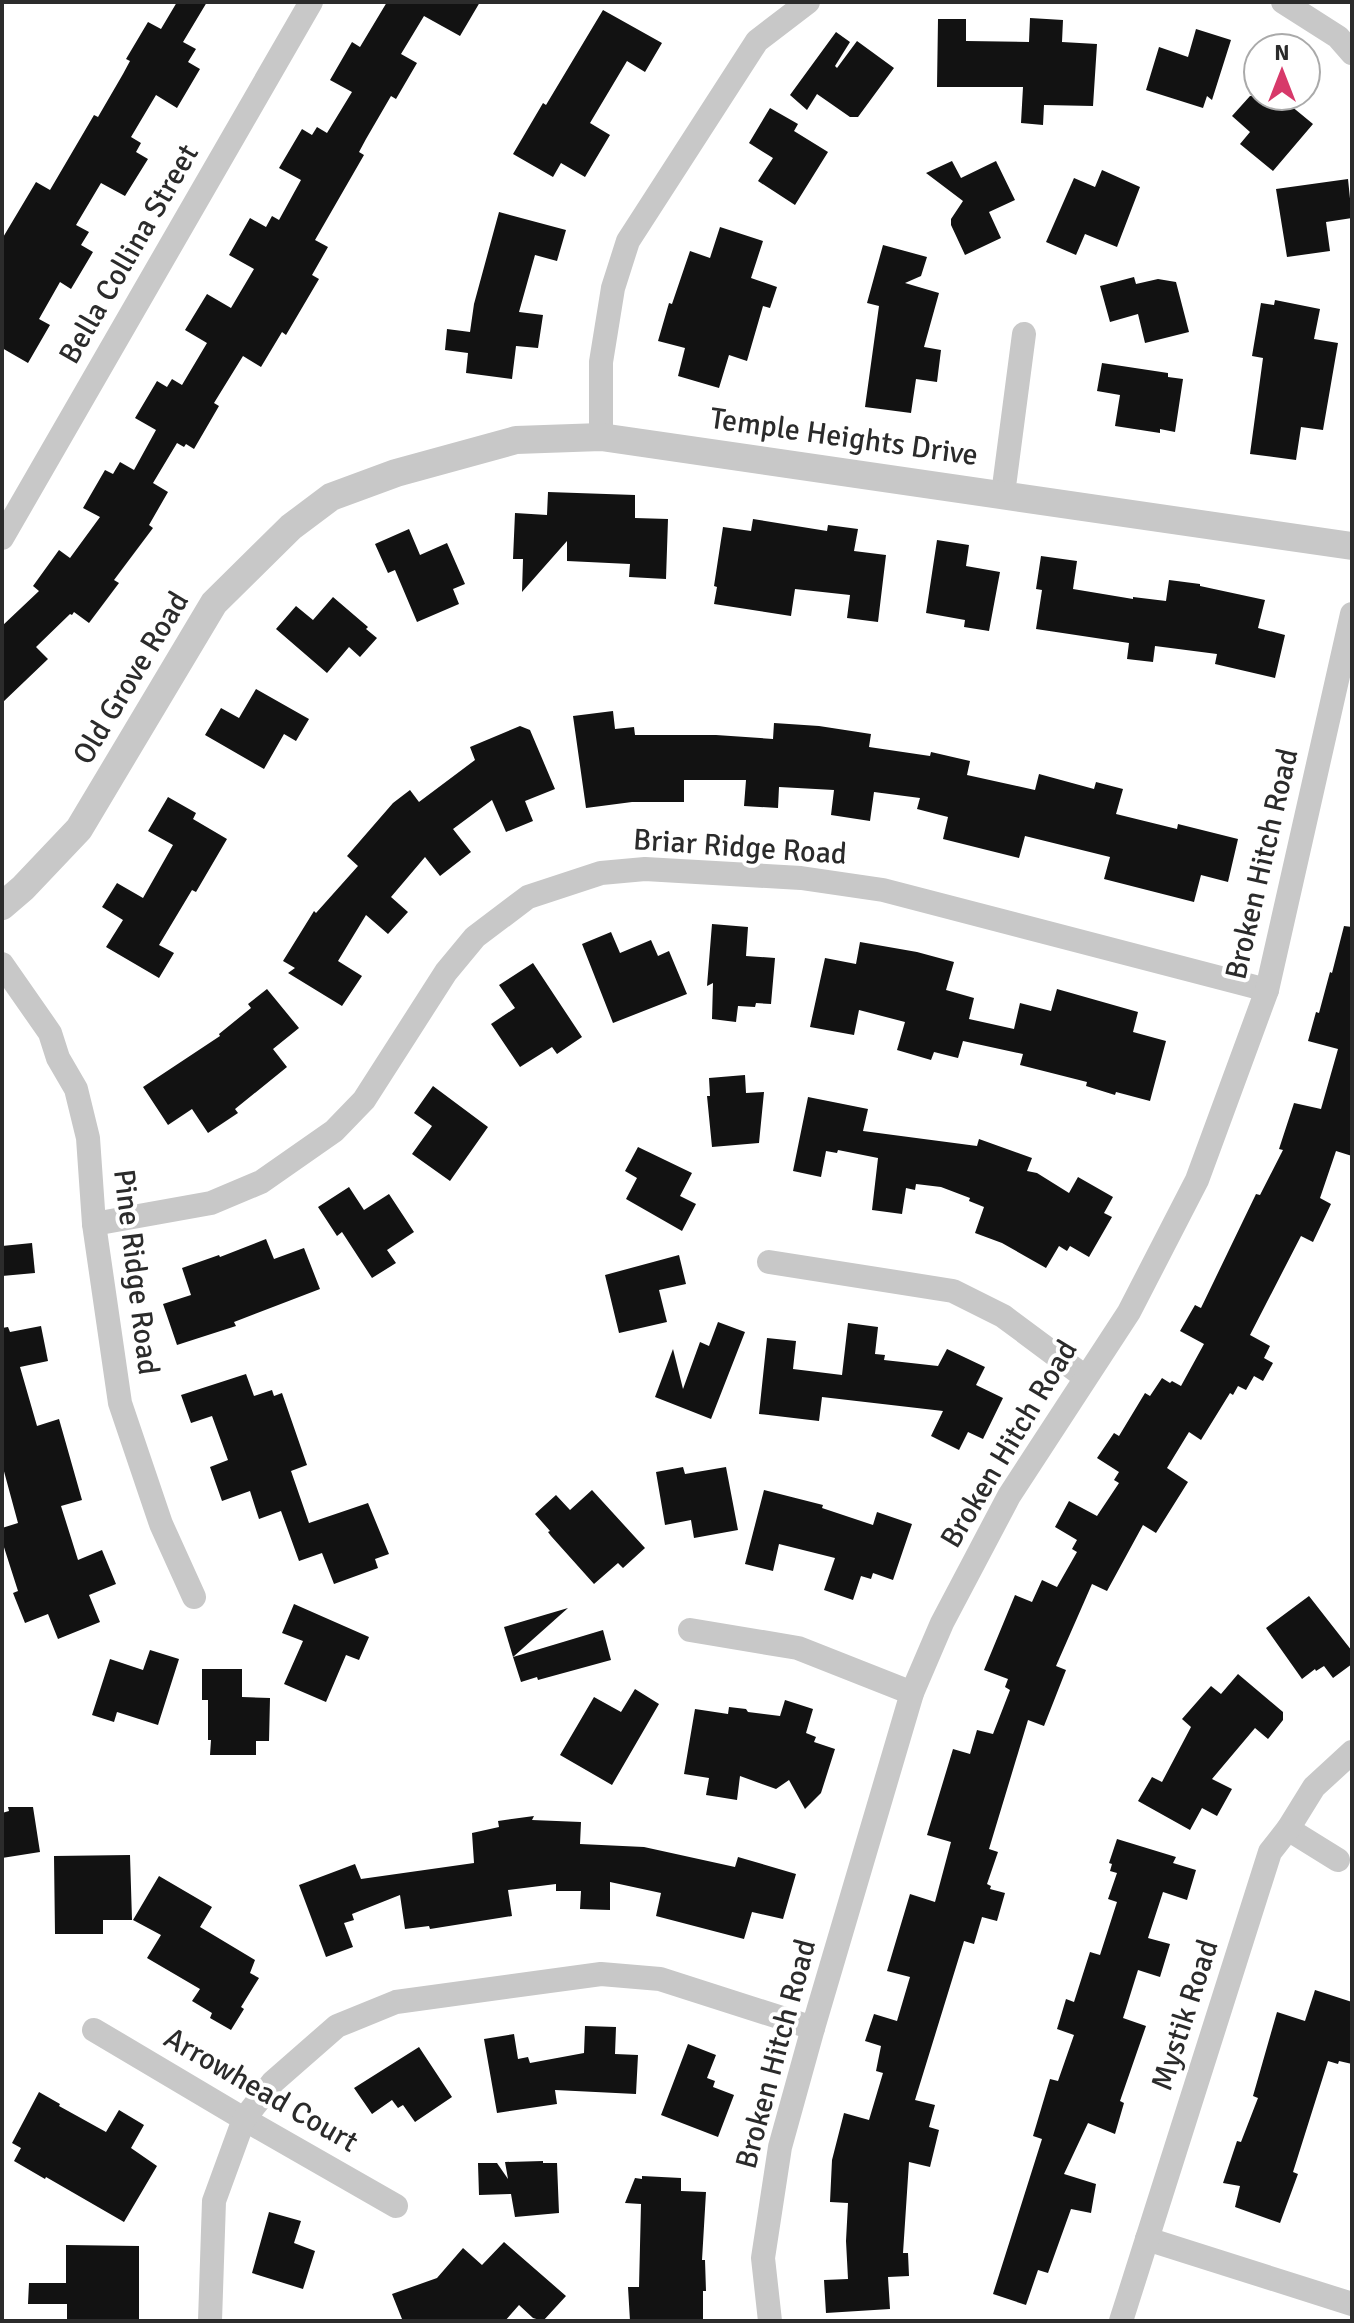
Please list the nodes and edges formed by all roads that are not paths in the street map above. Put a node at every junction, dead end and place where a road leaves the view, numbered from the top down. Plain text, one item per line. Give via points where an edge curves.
1 (311, 2) edge
2 (808, 2) edge
3 (1283, 2) edge
4 (1352, 53) edge
5 (1024, 334) dead end
6 (601, 437) junction
7 (1003, 494) junction
8 (331, 497) joint
9 (2, 538) edge
10 (1352, 546) edge
11 (1352, 614) edge
12 (2, 906) edge
13 (2, 964) edge
14 (1267, 990) junction
15 (94, 1224) junction
16 (769, 1262) dead end
17 (1085, 1377) junction
18 (194, 1597) dead end
19 (690, 1630) dead end
20 (912, 1693) junction
21 (1352, 1752) edge
22 (1288, 1829) junction
23 (1338, 1860) dead end
24 (813, 2028) junction
25 (94, 2030) dead end
26 (244, 2119) junction
27 (396, 2206) dead end
28 (1147, 2239) junction
29 (1352, 2304) edge
30 (210, 2321) edge
31 (770, 2321) edge
32 (1121, 2321) edge

1 - 9 street, Bella Collina Street
2 - 6 street via 757,41 628,241 613,288 601,362
3 - 4 street via 1338,37
5 - 7 street
6 - 7 street, Temple Heights Drive
6 - 8 street, Temple Heights Drive via 516,440
7 - 10 street, Temple Heights Drive
8 - 12 street, Old Grove Road via 291,527 214,603 79,829
11 - 14 street, Broken Hitch Road
13 - 15 street, Pine Ridge Road via 50,1033 76,1089 88,1138
14 - 15 street, Briar Ridge Road via 883,890 785,877 645,869 601,873 528,897 475,937 446,972 364,1100 334,1131 261,1182 211,1203
14 - 17 street, Broken Hitch Road via 1197,1180 1129,1312
15 - 18 street, Pine Ridge Road via 120,1403 161,1524
16 - 17 street via 953,1291 1003,1316
17 - 20 street, Broken Hitch Road via 1009,1496 942,1623
19 - 20 street via 798,1648
20 - 24 street, Broken Hitch Road
21 - 22 street, Mystik Road via 1314,1787
22 - 23 street
22 - 28 street, Mystik Road via 1270,1852
24 - 26 street via 660,1979 601,1974 396,2002 337,2026 273,2082
24 - 31 street, Broken Hitch Road via 780,2147 763,2258
25 - 26 street, Arrowhead Court
26 - 27 street, Arrowhead Court
26 - 30 street via 214,2201
28 - 29 street
28 - 32 street, Mystik Road

